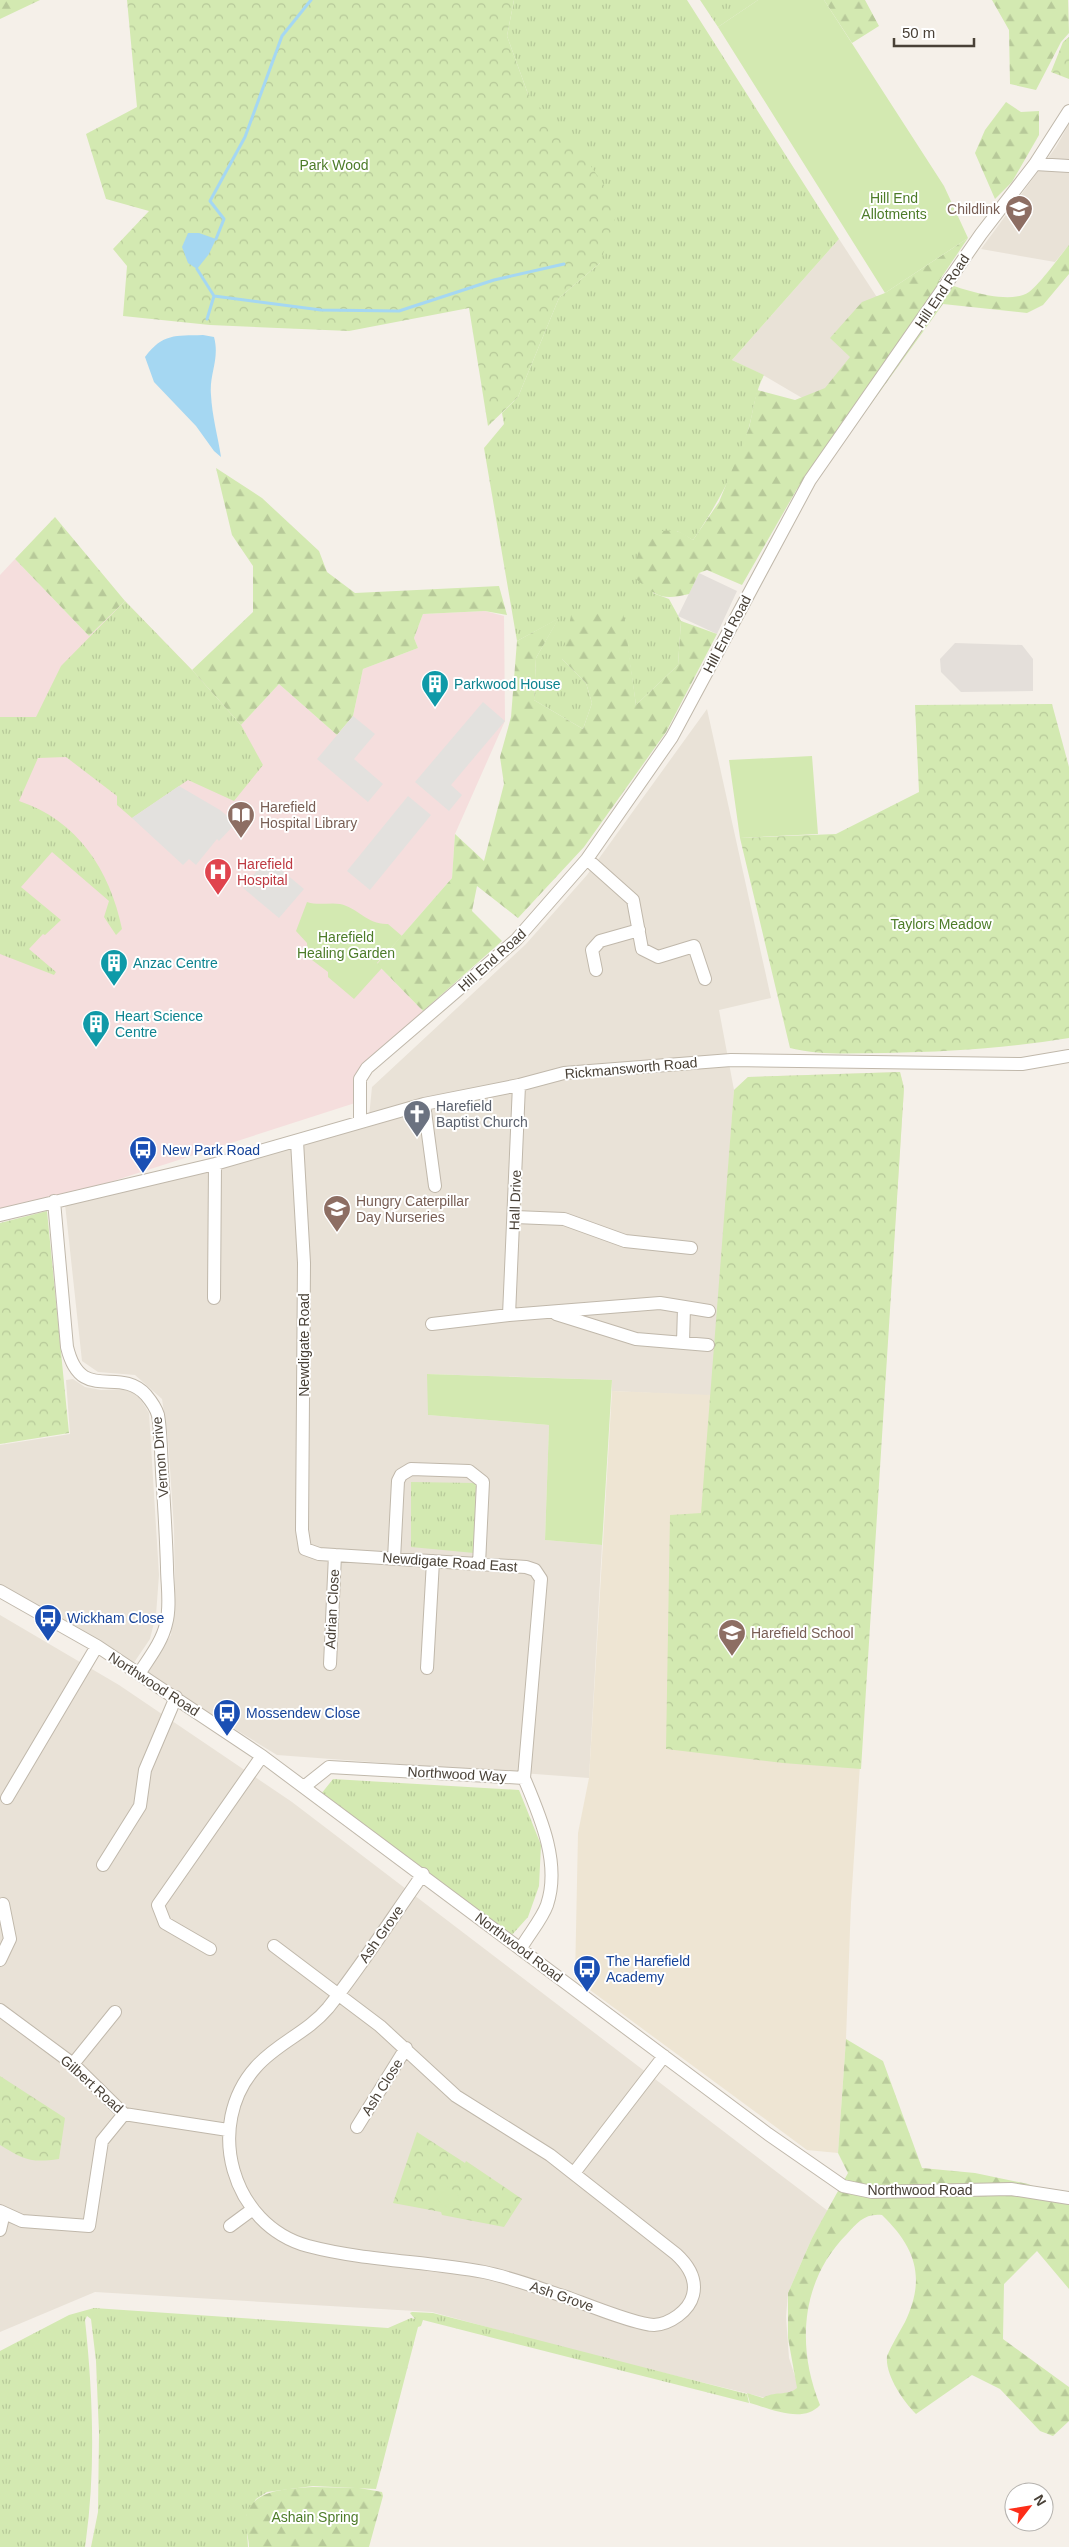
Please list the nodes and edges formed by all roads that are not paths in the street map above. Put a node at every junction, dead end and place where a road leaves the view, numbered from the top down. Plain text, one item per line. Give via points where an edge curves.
1 (1069, 111) edge
2 (1035, 164) junction
3 (1069, 166) edge
4 (588, 859) junction
5 (639, 930) junction
6 (596, 970) dead end
7 (705, 979) dead end
8 (1069, 1056) edge
9 (519, 1085) junction
10 (424, 1104) junction
11 (360, 1121) junction
12 (297, 1141) junction
13 (215, 1164) junction
14 (434, 1186) dead end
15 (54, 1201) junction
16 (0, 1215) edge
17 (515, 1217) junction
18 (691, 1248) dead end
19 (214, 1298) dead end
20 (684, 1307) junction
21 (709, 1311) dead end
22 (549, 1312) junction
23 (509, 1315) junction
24 (432, 1324) dead end
25 (683, 1343) junction
26 (708, 1345) dead end
27 (305, 1549) joint
28 (335, 1555) junction
29 (394, 1559) junction
30 (433, 1561) junction
31 (479, 1564) junction
32 (0, 1591) edge
33 (97, 1646) junction
34 (330, 1664) dead end
35 (427, 1668) dead end
36 (139, 1674) junction
37 (176, 1697) junction
38 (262, 1756) junction
39 (524, 1778) junction
40 (305, 1786) junction
41 (6, 1798) dead end
42 (104, 1865) dead end
43 (423, 1874) junction
44 (3, 1904) dead end
45 (274, 1946) dead end
46 (521, 1948) junction
47 (210, 1949) dead end
48 (0, 1960) edge
49 (338, 1994) junction
50 (0, 2010) edge
51 (115, 2012) dead end
52 (406, 2048) junction
53 (664, 2056) junction
54 (73, 2064) junction
55 (124, 2114) junction
56 (358, 2127) dead end
57 (228, 2130) junction
58 (574, 2173) junction
59 (1069, 2198) edge
60 (253, 2209) junction
61 (2, 2212) edge
62 (230, 2226) dead end
63 (0, 2230) edge

1 - 2 street, Hill End Road
2 - 3 street
2 - 4 street, Hill End Road via 981,234 810,480 672,737
4 - 5 street via 633,900
4 - 11 street, Hill End Road via 516,940 367,1068 360,1079
5 - 6 street via 600,941 592,950
5 - 7 street via 642,949 658,957 694,946
8 - 9 street, Rickmansworth Road via 1022,1064 732,1060 564,1073
9 - 10 street, Rickmansworth Road
9 - 17 street, Hall Drive
10 - 11 street, Rickmansworth Road
10 - 14 street
11 - 12 street, Rickmansworth Road
12 - 13 street, Rickmansworth Road
12 - 27 street, Newdigate Road via 304,1263 302,1530
13 - 15 street, Rickmansworth Road
13 - 19 street
15 - 16 street, Rickmansworth Road
15 - 36 street, Vernon Drive via 71,1362 89,1379 123,1382 135,1387 146,1395 158,1414 168,1616 160,1639
17 - 18 street via 564,1219 624,1241
17 - 23 street, Hall Drive
20 - 21 street
20 - 22 street via 660,1303
20 - 25 street
22 - 23 street
22 - 25 street via 636,1339
23 - 24 street
25 - 26 street
27 - 28 street, Newdigate Road East
28 - 29 street, Newdigate Road East
28 - 34 street, Adrian Close
29 - 30 street, Newdigate Road East
29 - 31 street via 401,1475 411,1469 469,1471 483,1482
30 - 31 street, Newdigate Road East
30 - 35 street
31 - 39 street, Newdigate Road East via 526,1567 535,1570 540,1579
32 - 33 street, Northwood Road
33 - 36 street, Northwood Road
33 - 41 street
36 - 37 street, Northwood Road
37 - 38 street, Northwood Road
37 - 42 street via 145,1770 140,1806
38 - 40 street, Northwood Road
38 - 47 street via 158,1905 165,1923
39 - 40 street, Northwood Way via 329,1767
39 - 46 street, Northwood Way via 548,1844 551,1882 547,1905
40 - 43 street, Northwood Road
43 - 46 street, Northwood Road
43 - 49 street, Ash Grove
44 - 48 street via 10,1939
45 - 49 street
46 - 53 street, Northwood Road
49 - 52 street, Ash Grove
49 - 57 street, Ash Grove via 309,2027 257,2066 234,2102
50 - 54 street, Gilbert Road
51 - 54 street
52 - 56 street, Ash Close
52 - 58 street, Ash Grove via 469,2106 527,2139
53 - 58 street
53 - 59 street, Northwood Road via 843,2186 872,2192 1011,2189
54 - 55 street, Gilbert Road
55 - 57 street, Gilbert Road
55 - 61 street via 102,2141 89,2226 22,2221
57 - 60 street, Ash Grove via 234,2170
58 - 60 street, Ash Grove via 683,2261 692,2276 694,2292 680,2314 651,2325 484,2272 305,2245 284,2234
60 - 62 street
61 - 63 street

